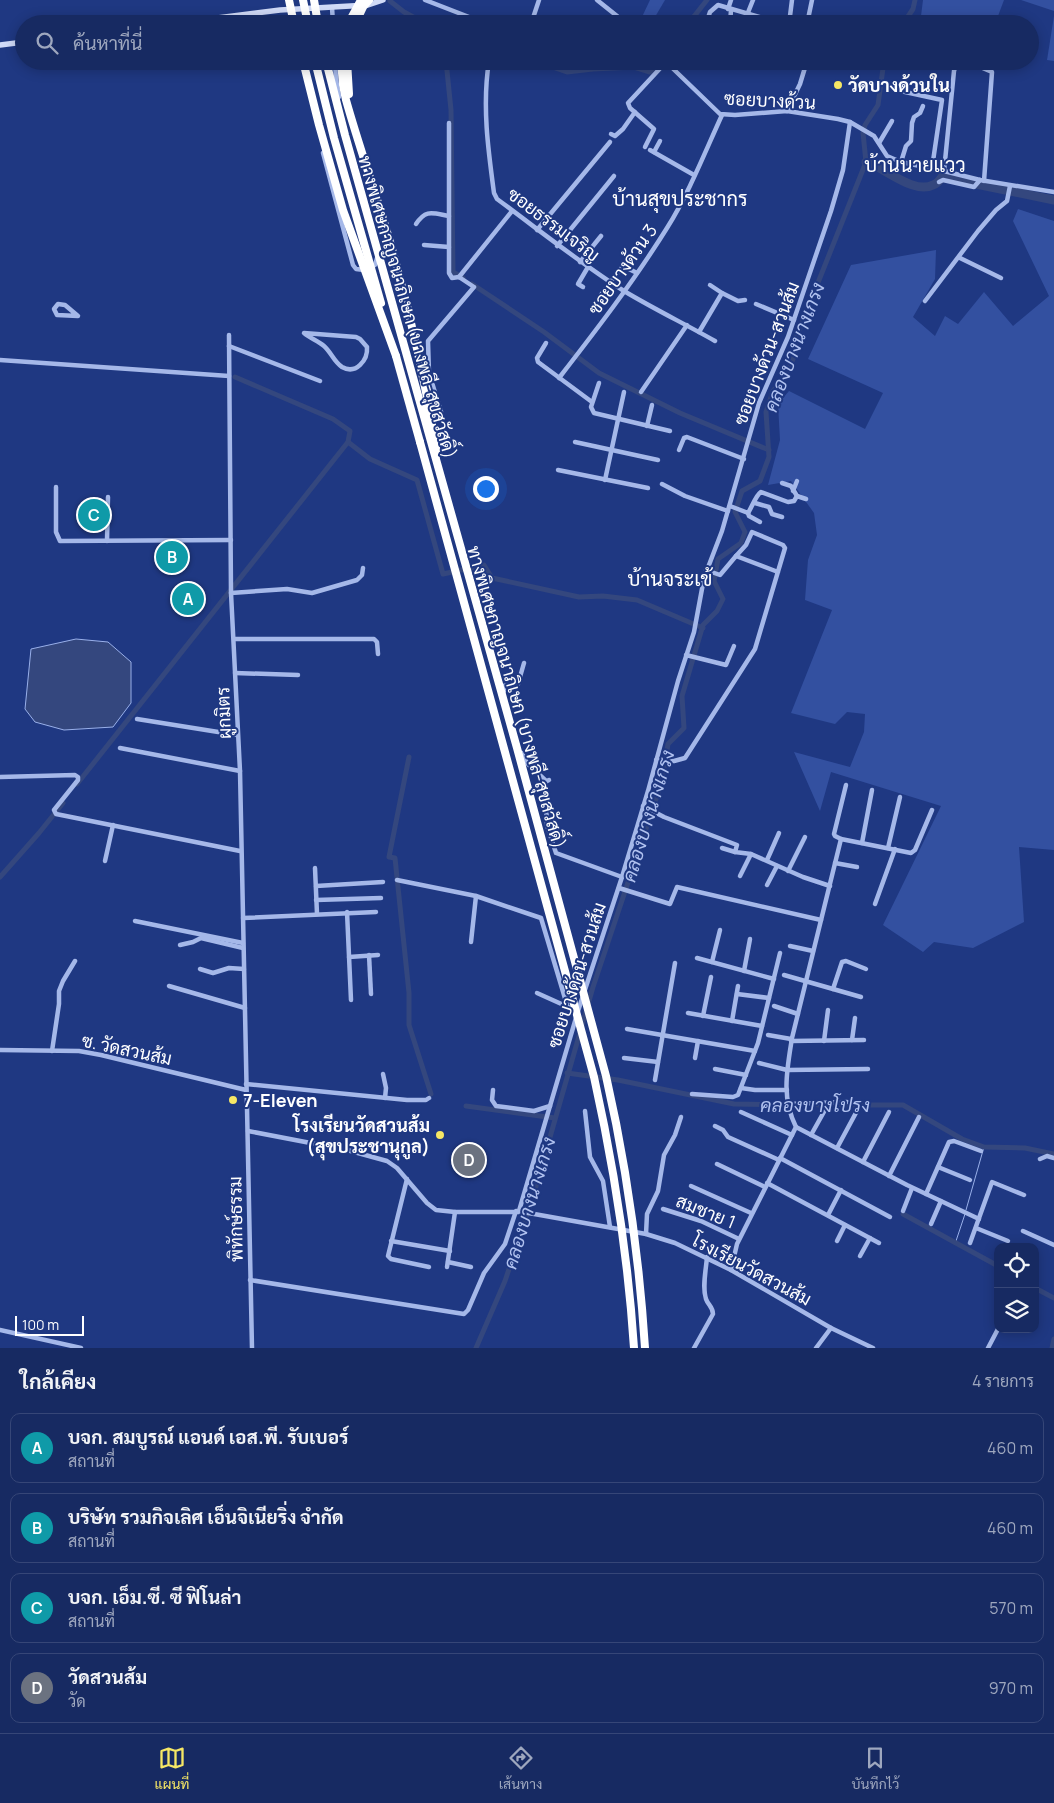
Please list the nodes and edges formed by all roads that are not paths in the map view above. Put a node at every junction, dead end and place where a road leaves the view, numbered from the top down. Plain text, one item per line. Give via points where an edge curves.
1 (289, 0) edge
2 (303, 0) edge
3 (314, 0) edge
4 (361, 0) edge
5 (369, 0) edge
6 (383, 0) edge
7 (539, 0) edge
8 (597, 0) edge
9 (731, 0) edge
10 (753, 0) edge
11 (792, 0) edge
12 (812, 0) edge
13 (428, 3) edge
14 (332, 7) junction
15 (730, 9) junction
16 (288, 10) junction
17 (748, 14) junction
18 (246, 15) edge
19 (290, 15) edge
20 (292, 15) edge
21 (306, 15) edge
22 (316, 15) edge
23 (332, 15) edge
24 (353, 15) edge
25 (360, 15) edge
26 (461, 15) edge
27 (534, 15) edge
28 (615, 15) edge
29 (709, 15) edge
30 (730, 15) edge
31 (752, 15) edge
32 (790, 15) edge
33 (809, 15) edge
34 (15, 43) edge
35 (0, 45) edge
36 (304, 70) edge
37 (304, 70) edge
38 (317, 70) edge
39 (328, 70) edge
40 (335, 70) edge
41 (341, 70) edge
42 (347, 70) edge
43 (488, 70) edge
44 (658, 70) edge
45 (674, 70) edge
46 (804, 70) edge
47 (954, 70) edge
48 (987, 70) edge
49 (896, 90) dead end
50 (923, 106) dead end
51 (787, 111) junction
52 (635, 112) junction
53 (722, 114) junction
54 (892, 121) dead end
55 (449, 123) dead end
56 (852, 123) junction
57 (356, 134) junction
58 (611, 134) dead end
59 (660, 141) dead end
60 (610, 142) dead end
61 (879, 143) junction
62 (644, 147) dead end
63 (901, 162) junction
64 (932, 168) junction
65 (944, 171) junction
66 (694, 175) junction
67 (614, 176) dead end
68 (939, 182) dead end
69 (980, 182) junction
70 (1009, 189) junction
71 (1054, 192) edge
72 (512, 211) junction
73 (448, 216) junction
74 (416, 224) dead end
75 (536, 230) junction
76 (601, 236) dead end
77 (424, 245) dead end
78 (557, 246) junction
79 (449, 248) junction
80 (960, 258) junction
81 (580, 262) junction
82 (588, 267) junction
83 (637, 273) junction
84 (460, 276) junction
85 (1002, 278) dead end
86 (610, 282) junction
87 (710, 285) dead end
88 (583, 287) dead end
89 (625, 291) junction
90 (722, 294) junction
91 (600, 296) dead end
92 (745, 300) dead end
93 (925, 301) dead end
94 (756, 304) dead end
95 (54, 309) joint
96 (794, 320) junction
97 (687, 326) junction
98 (699, 332) junction
99 (304, 333) joint
100 (229, 335) dead end
101 (715, 342) dead end
102 (546, 343) dead end
103 (229, 346) junction
104 (396, 356) junction
105 (0, 360) edge
106 (229, 376) junction
107 (559, 378) junction
108 (320, 381) dead end
109 (599, 382) dead end
110 (624, 392) dead end
111 (641, 392) dead end
112 (592, 402) junction
113 (652, 405) dead end
114 (441, 412) dead end
115 (618, 420) junction
116 (647, 426) junction
117 (670, 431) dead end
118 (575, 442) dead end
119 (612, 450) junction
120 (679, 450) dead end
121 (744, 459) junction
122 (658, 460) dead end
123 (558, 470) dead end
124 (605, 480) junction
125 (797, 481) dead end
126 (442, 483) junction
127 (782, 483) dead end
128 (662, 484) dead end
129 (56, 487) dead end
130 (648, 488) dead end
131 (793, 490) junction
132 (797, 496) junction
133 (108, 497) dead end
134 (806, 499) dead end
135 (755, 503) junction
136 (730, 508) junction
137 (748, 513) junction
138 (782, 517) dead end
139 (760, 522) dead end
140 (231, 540) junction
141 (107, 541) junction
142 (736, 556) junction
143 (364, 568) dead end
144 (708, 571) junction
145 (778, 572) junction
146 (231, 592) junction
147 (234, 639) junction
148 (734, 646) dead end
149 (378, 654) dead end
150 (688, 656) junction
151 (524, 663) dead end
152 (235, 673) junction
153 (298, 675) dead end
154 (137, 719) dead end
155 (237, 735) junction
156 (120, 748) dead end
157 (657, 760) junction
158 (240, 771) junction
159 (0, 777) edge
160 (846, 785) dead end
161 (872, 790) dead end
162 (900, 798) dead end
163 (643, 806) junction
164 (932, 810) dead end
165 (113, 826) junction
166 (779, 833) dead end
167 (805, 837) dead end
168 (841, 841) junction
169 (862, 842) junction
170 (722, 848) dead end
171 (888, 848) junction
172 (895, 850) junction
173 (240, 851) junction
174 (735, 852) junction
175 (751, 854) junction
176 (766, 860) junction
177 (105, 861) dead end
178 (835, 863) junction
179 (777, 866) junction
180 (316, 868) dead end
181 (857, 868) dead end
182 (788, 871) junction
183 (740, 876) dead end
184 (622, 877) junction
185 (397, 880) dead end
186 (383, 882) dead end
187 (767, 885) dead end
188 (316, 886) junction
189 (830, 886) junction
190 (624, 890) junction
191 (476, 896) junction
192 (381, 898) dead end
193 (316, 900) junction
194 (875, 904) dead end
195 (347, 912) junction
196 (376, 912) dead end
197 (317, 914) junction
198 (242, 918) junction
199 (821, 920) junction
200 (135, 921) dead end
201 (720, 930) dead end
202 (750, 939) dead end
203 (471, 942) dead end
204 (180, 944) dead end
205 (243, 945) junction
206 (790, 946) dead end
207 (813, 951) junction
208 (780, 952) dead end
209 (378, 954) dead end
210 (369, 955) junction
211 (349, 957) junction
212 (697, 958) dead end
213 (75, 961) dead end
214 (712, 962) junction
215 (675, 963) dead end
216 (866, 968) dead end
217 (244, 969) junction
218 (200, 970) dead end
219 (744, 971) junction
220 (784, 975) dead end
221 (711, 977) dead end
222 (774, 979) junction
223 (806, 981) junction
224 (169, 986) dead end
225 (738, 986) dead end
226 (833, 989) junction
227 (537, 993) dead end
228 (370, 994) dead end
229 (737, 994) junction
230 (861, 997) dead end
231 (769, 998) junction
232 (351, 1000) dead end
233 (567, 1006) junction
234 (774, 1006) dead end
235 (245, 1008) junction
236 (828, 1010) dead end
237 (578, 1011) junction
238 (688, 1013) dead end
239 (798, 1014) junction
240 (703, 1016) junction
241 (855, 1018) dead end
242 (732, 1021) junction
243 (762, 1026) junction
244 (627, 1029) dead end
245 (663, 1034) junction
246 (768, 1035) dead end
247 (791, 1040) junction
248 (852, 1040) junction
249 (864, 1040) dead end
250 (698, 1041) junction
251 (824, 1041) junction
252 (0, 1050) edge
253 (52, 1050) junction
254 (755, 1051) junction
255 (624, 1058) dead end
256 (694, 1058) dead end
257 (658, 1062) junction
258 (759, 1063) dead end
259 (715, 1069) dead end
260 (868, 1069) dead end
261 (787, 1070) junction
262 (383, 1074) dead end
263 (746, 1075) junction
264 (654, 1080) dead end
265 (246, 1084) junction
266 (741, 1088) junction
267 (246, 1090) junction
268 (493, 1090) dead end
269 (786, 1090) junction
270 (692, 1094) dead end
271 (385, 1098) junction
272 (429, 1098) dead end
273 (846, 1102) dead end
274 (788, 1105) junction
275 (550, 1106) junction
276 (858, 1109) dead end
277 (825, 1110) dead end
278 (585, 1111) dead end
279 (741, 1112) dead end
280 (888, 1112) dead end
281 (681, 1117) dead end
282 (919, 1117) dead end
283 (714, 1126) dead end
284 (796, 1127) junction
285 (248, 1130) junction
286 (792, 1135) junction
287 (811, 1135) junction
288 (837, 1148) junction
289 (981, 1151) dead end
290 (1054, 1158) edge
291 (779, 1159) junction
292 (1040, 1159) dead end
293 (863, 1162) junction
294 (717, 1164) dead end
295 (938, 1166) junction
296 (889, 1176) junction
297 (407, 1179) junction
298 (970, 1180) dead end
299 (766, 1185) junction
300 (691, 1186) dead end
301 (912, 1188) junction
302 (841, 1190) junction
303 (926, 1194) junction
304 (1024, 1196) dead end
305 (941, 1201) junction
306 (663, 1209) dead end
307 (519, 1211) junction
308 (903, 1211) dead end
309 (455, 1212) junction
310 (751, 1213) junction
311 (828, 1216) junction
312 (890, 1216) dead end
313 (979, 1219) junction
314 (931, 1224) dead end
315 (845, 1225) junction
316 (610, 1227) junction
317 (976, 1228) junction
318 (1023, 1231) dead end
319 (646, 1234) junction
320 (870, 1238) junction
321 (739, 1239) junction
322 (391, 1241) junction
323 (837, 1241) dead end
324 (1008, 1241) dead end
325 (879, 1243) dead end
326 (970, 1243) dead end
327 (1054, 1246) edge
328 (450, 1251) junction
329 (860, 1256) dead end
330 (706, 1257) junction
331 (429, 1267) dead end
332 (471, 1267) dead end
333 (731, 1270) junction
334 (250, 1280) junction
335 (831, 1328) junction
336 (0, 1330) edge
337 (996, 1333) edge
338 (81, 1348) edge
339 (252, 1348) edge
340 (634, 1348) edge
341 (645, 1348) edge
342 (694, 1348) edge
343 (816, 1348) edge
344 (873, 1348) edge
345 (988, 1348) edge

1 - 20 highway, bridge
2 - 21 highway, bridge
3 - 22 highway, bridge
4 - 24 highway, bridge
5 - 25 highway, bridge
6 - 14 main road via 368,5
7 - 27 street
8 - 28 street
9 - 15 street
10 - 17 street
11 - 32 street
12 - 33 street
13 - 26 street
14 - 16 main road
14 - 23 street
15 - 17 street
15 - 29 street via 716,6
15 - 30 street
16 - 18 main road
16 - 19 street
17 - 31 street
34 - 35 main road
36 - 40 street via 353,265 364,270 377,261
37 - 104 highway, bridge via 343,210
38 - 104 highway, ทางพิเศษกาญจนาภิเษก (บางพลี-สุขสวัสดิ์), bridge
39 - 126 highway, ทางพิเศษกาญจนาภิเษก (บางพลี-สุขสวัสดิ์), bridge
41 - 57 highway via 342,85
42 - 57 highway
43 - 72 street, ซอยธรรมเจริญ via 485,120 494,193
44 - 52 street via 629,100
45 - 53 street, ซอยบางด้วน
46 - 51 street
47 - 65 street
48 - 69 street via 992,72
49 - 64 street via 942,100
50 - 63 street via 913,119 911,141
51 - 53 street, ซอยบางด้วน
51 - 56 street, ซอยบางด้วน
52 - 58 street via 623,129 615,136
52 - 62 street via 654,129
53 - 66 street, ซอยบางด้วน 3
54 - 61 street
55 - 73 street
56 - 61 street, ซอยบางด้วน via 877,138
56 - 96 street, ซอยบางด้วน-สวนส้ม via 840,182
57 - 126 highway, bridge via 407,307 428,399
59 - 66 street via 652,151
60 - 75 street
61 - 63 street, ซอยบางด้วน via 887,156
63 - 64 street, ซอยบางด้วน
64 - 65 street, ซอยบางด้วน
65 - 69 street, ซอยบางด้วน
66 - 83 street, ซอยบางด้วน 3 via 672,219
67 - 78 street
68 - 69 street via 943,180 971,187
69 - 70 street, ซอยบางด้วน
70 - 71 street, ซอยบางด้วน
70 - 80 street via 1006,201 984,224
72 - 75 street, ซอยธรรมเจริญ
72 - 84 street
73 - 74 street via 427,213
73 - 79 street
75 - 78 street, ซอยธรรมเจริญ
76 - 81 street
77 - 79 street
78 - 81 street, ซอยธรรมเจริญ
79 - 84 street via 450,276
80 - 85 street
80 - 93 street
81 - 82 street, ซอยธรรมเจริญ
82 - 86 street, ซอยธรรมเจริญ
82 - 88 street via 578,284
83 - 86 street via 623,266
83 - 89 street, ซอยบางด้วน 3
84 - 114 street via 474,286 441,324 427,346 429,373
86 - 89 street, ซอยธรรมเจริญ
86 - 91 street
87 - 90 street
89 - 97 street, ซอยธรรมเจริญ
89 - 107 street, ซอยบางด้วน 3
90 - 92 street via 738,301
90 - 98 street
94 - 96 street
95 - 95 street via 63,304 78,316 59,316
96 - 121 street, ซอยบางด้วน-สวนส้ม via 758,403
97 - 98 street, ซอยธรรมเจริญ
97 - 111 street
98 - 101 street, ซอยธรรมเจริญ
99 - 99 street via 356,337 367,347 366,357 354,369 343,368 323,344
100 - 103 street, ผูกมิตร
102 - 107 street via 536,358
103 - 106 street, ผูกมิตร
103 - 108 street
104 - 340 highway, ทางพิเศษกาญจนาภิเษก (บางพลี-สุขสวัสดิ์), bridge via 594,1077 621,1219
105 - 106 street
106 - 140 street, ผูกมิตร
107 - 112 street
109 - 112 street
110 - 115 street
112 - 115 street via 594,413
113 - 116 street
115 - 116 street
115 - 119 street
116 - 117 street
118 - 119 street
119 - 122 street
119 - 124 street
120 - 121 street via 687,437
121 - 136 street, ซอยบางด้วน-สวนส้ม
123 - 124 street
124 - 130 street
125 - 131 street
126 - 341 highway, ทางพิเศษกาญจนาภิเษก (บางพลี-สุขสวัสดิ์), bridge via 606,1076 633,1218
127 - 131 street
128 - 136 street via 685,496
129 - 141 street via 58,540
131 - 132 street
132 - 134 street
132 - 135 street via 794,502 788,502 760,492
133 - 141 street
135 - 137 street
135 - 138 street via 769,507 772,514
136 - 137 street
136 - 144 street, ซอยบางด้วน-สวนส้ม
137 - 139 street
140 - 141 street
140 - 146 street, ผูกมิตร
142 - 144 street via 719,575
142 - 145 street
142 - 145 street via 755,531 784,546
143 - 146 street via 358,580 312,593 288,589
144 - 150 street, ซอยบางด้วน-สวนส้ม
145 - 157 street via 755,649 686,758
146 - 147 street, ผูกมิตร
147 - 149 street via 374,639
147 - 152 street, ผูกมิตร
148 - 150 street via 726,665
150 - 157 street, ซอยบางด้วน-สวนส้ม
151 - 184 street via 518,684 506,684 503,688 521,753 531,768 547,780 547,825 556,853
152 - 153 street
152 - 155 street, ผูกมิตร
154 - 155 street
155 - 158 street, ผูกมิตร
156 - 158 street
157 - 163 street, ซอยบางด้วน-สวนส้ม
158 - 173 street, ผูกมิตร
159 - 165 street via 77,776 78,780 54,810 55,813
160 - 168 street via 834,834
161 - 169 street
162 - 171 street
163 - 174 street via 737,845
163 - 184 street, ซอยบางด้วน-สวนส้ม
164 - 172 street via 914,852
165 - 173 street
165 - 177 street
166 - 176 street
167 - 182 street
168 - 169 street
168 - 178 street
169 - 171 street
170 - 174 street
171 - 172 street
172 - 194 street
173 - 198 street, ผูกมิตร
174 - 175 street
175 - 176 street
175 - 183 street
176 - 179 street
178 - 181 street
178 - 189 street
179 - 182 street
179 - 187 street
180 - 188 street
182 - 189 street
184 - 190 street, ซอยบางด้วน-สวนส้ม
185 - 191 street
186 - 188 street
188 - 193 street
189 - 199 street
190 - 199 street via 670,904 677,887
190 - 237 street, ซอยบางด้วน-สวนส้ม
191 - 203 street
191 - 233 street via 541,918
192 - 193 street
193 - 197 street
195 - 196 street
195 - 197 street
195 - 211 street
197 - 198 street
198 - 205 street, ผูกมิตร
199 - 207 street
200 - 205 street
201 - 214 street
202 - 219 street
204 - 205 street via 201,938
205 - 217 street, ผูกมิตร
206 - 207 street
207 - 223 street
208 - 222 street
209 - 210 street
210 - 211 street
210 - 228 street
211 - 232 street
212 - 214 street
213 - 253 street via 59,991
214 - 219 street
215 - 245 street
216 - 226 street via 842,962
217 - 218 street via 229,968 213,973
217 - 235 street, ผูกมิตร
219 - 222 street
220 - 223 street
221 - 240 street
222 - 231 street
223 - 226 street
223 - 239 street
224 - 235 street
225 - 229 street
226 - 230 street
227 - 233 street
229 - 231 street
229 - 242 street
231 - 243 street
233 - 237 street
234 - 239 street
235 - 265 street, ผูกมิตร
236 - 251 street
237 - 275 street, ซอยบางด้วน-สวนส้ม
238 - 240 street
239 - 247 street
240 - 242 street
241 - 248 street
242 - 243 street
243 - 254 street
244 - 245 street
245 - 250 street
245 - 257 street
246 - 247 street
247 - 251 street
247 - 261 street
248 - 249 street
248 - 251 street
250 - 254 street
250 - 256 street
252 - 253 street, ซ. วัดสวนส้ม
253 - 267 street, ซ. วัดสวนส้ม via 101,1055
254 - 263 street
255 - 257 street
257 - 264 street
258 - 261 street
259 - 263 street
260 - 261 street
261 - 269 street
262 - 271 street
263 - 266 street
265 - 267 street, ผูกมิตร
265 - 271 street
266 - 269 street
266 - 270 street via 735,1097
267 - 285 street, พิทักษ์ธรรม
268 - 275 street via 492,1100 496,1106 534,1111
269 - 274 street
271 - 272 street
273 - 274 street
274 - 284 street
275 - 307 street, ซอยบางด้วน-สวนส้ม
276 - 288 street
277 - 287 street
278 - 316 street via 590,1157 604,1181
279 - 286 street
280 - 293 street
281 - 319 street via 664,1155 658,1191 647,1214
282 - 296 street
283 - 291 street via 728,1137
284 - 286 street
284 - 287 street
285 - 297 street, โรงเรียนวัดสวนส้ม via 369,1155 391,1164
285 - 334 street, พิทักษ์ธรรม
286 - 291 street
287 - 288 street
288 - 293 street
289 - 295 street via 950,1142
290 - 292 street
291 - 299 street
291 - 302 street
293 - 296 street
294 - 299 street
295 - 298 street
295 - 303 street
296 - 301 street
297 - 309 street, โรงเรียนวัดสวนส้ม via 432,1208
297 - 322 street
299 - 310 street
299 - 311 street
300 - 310 street
301 - 303 street
301 - 308 street
302 - 311 street
302 - 312 street
303 - 305 street
304 - 313 street via 992,1182
305 - 313 street
305 - 314 street
306 - 321 street, สมชาย 1 via 701,1221
307 - 309 street, โรงเรียนวัดสวนส้ม
307 - 316 street, โรงเรียนวัดสวนส้ม
307 - 334 street, ซอยบางด้วน-สวนส้ม via 505,1244 484,1273 464,1314
309 - 328 street
310 - 321 street
311 - 315 street
313 - 317 street
315 - 320 street
315 - 323 street
316 - 319 street, โรงเรียนวัดสวนส้ม
317 - 324 street
317 - 326 street
318 - 327 street
319 - 330 street, โรงเรียนวัดสวนส้ม
320 - 325 street
320 - 329 street
321 - 333 street
322 - 328 street
322 - 331 street via 389,1258
328 - 332 street via 448,1265
330 - 333 street, โรงเรียนวัดสวนส้ม
330 - 342 street via 705,1293 713,1314
333 - 335 street, โรงเรียนวัดสวนส้ม
334 - 339 street, พิทักษ์ธรรม
335 - 343 street
335 - 344 street, โรงเรียนวัดสวนส้ม
336 - 338 street
337 - 345 street

